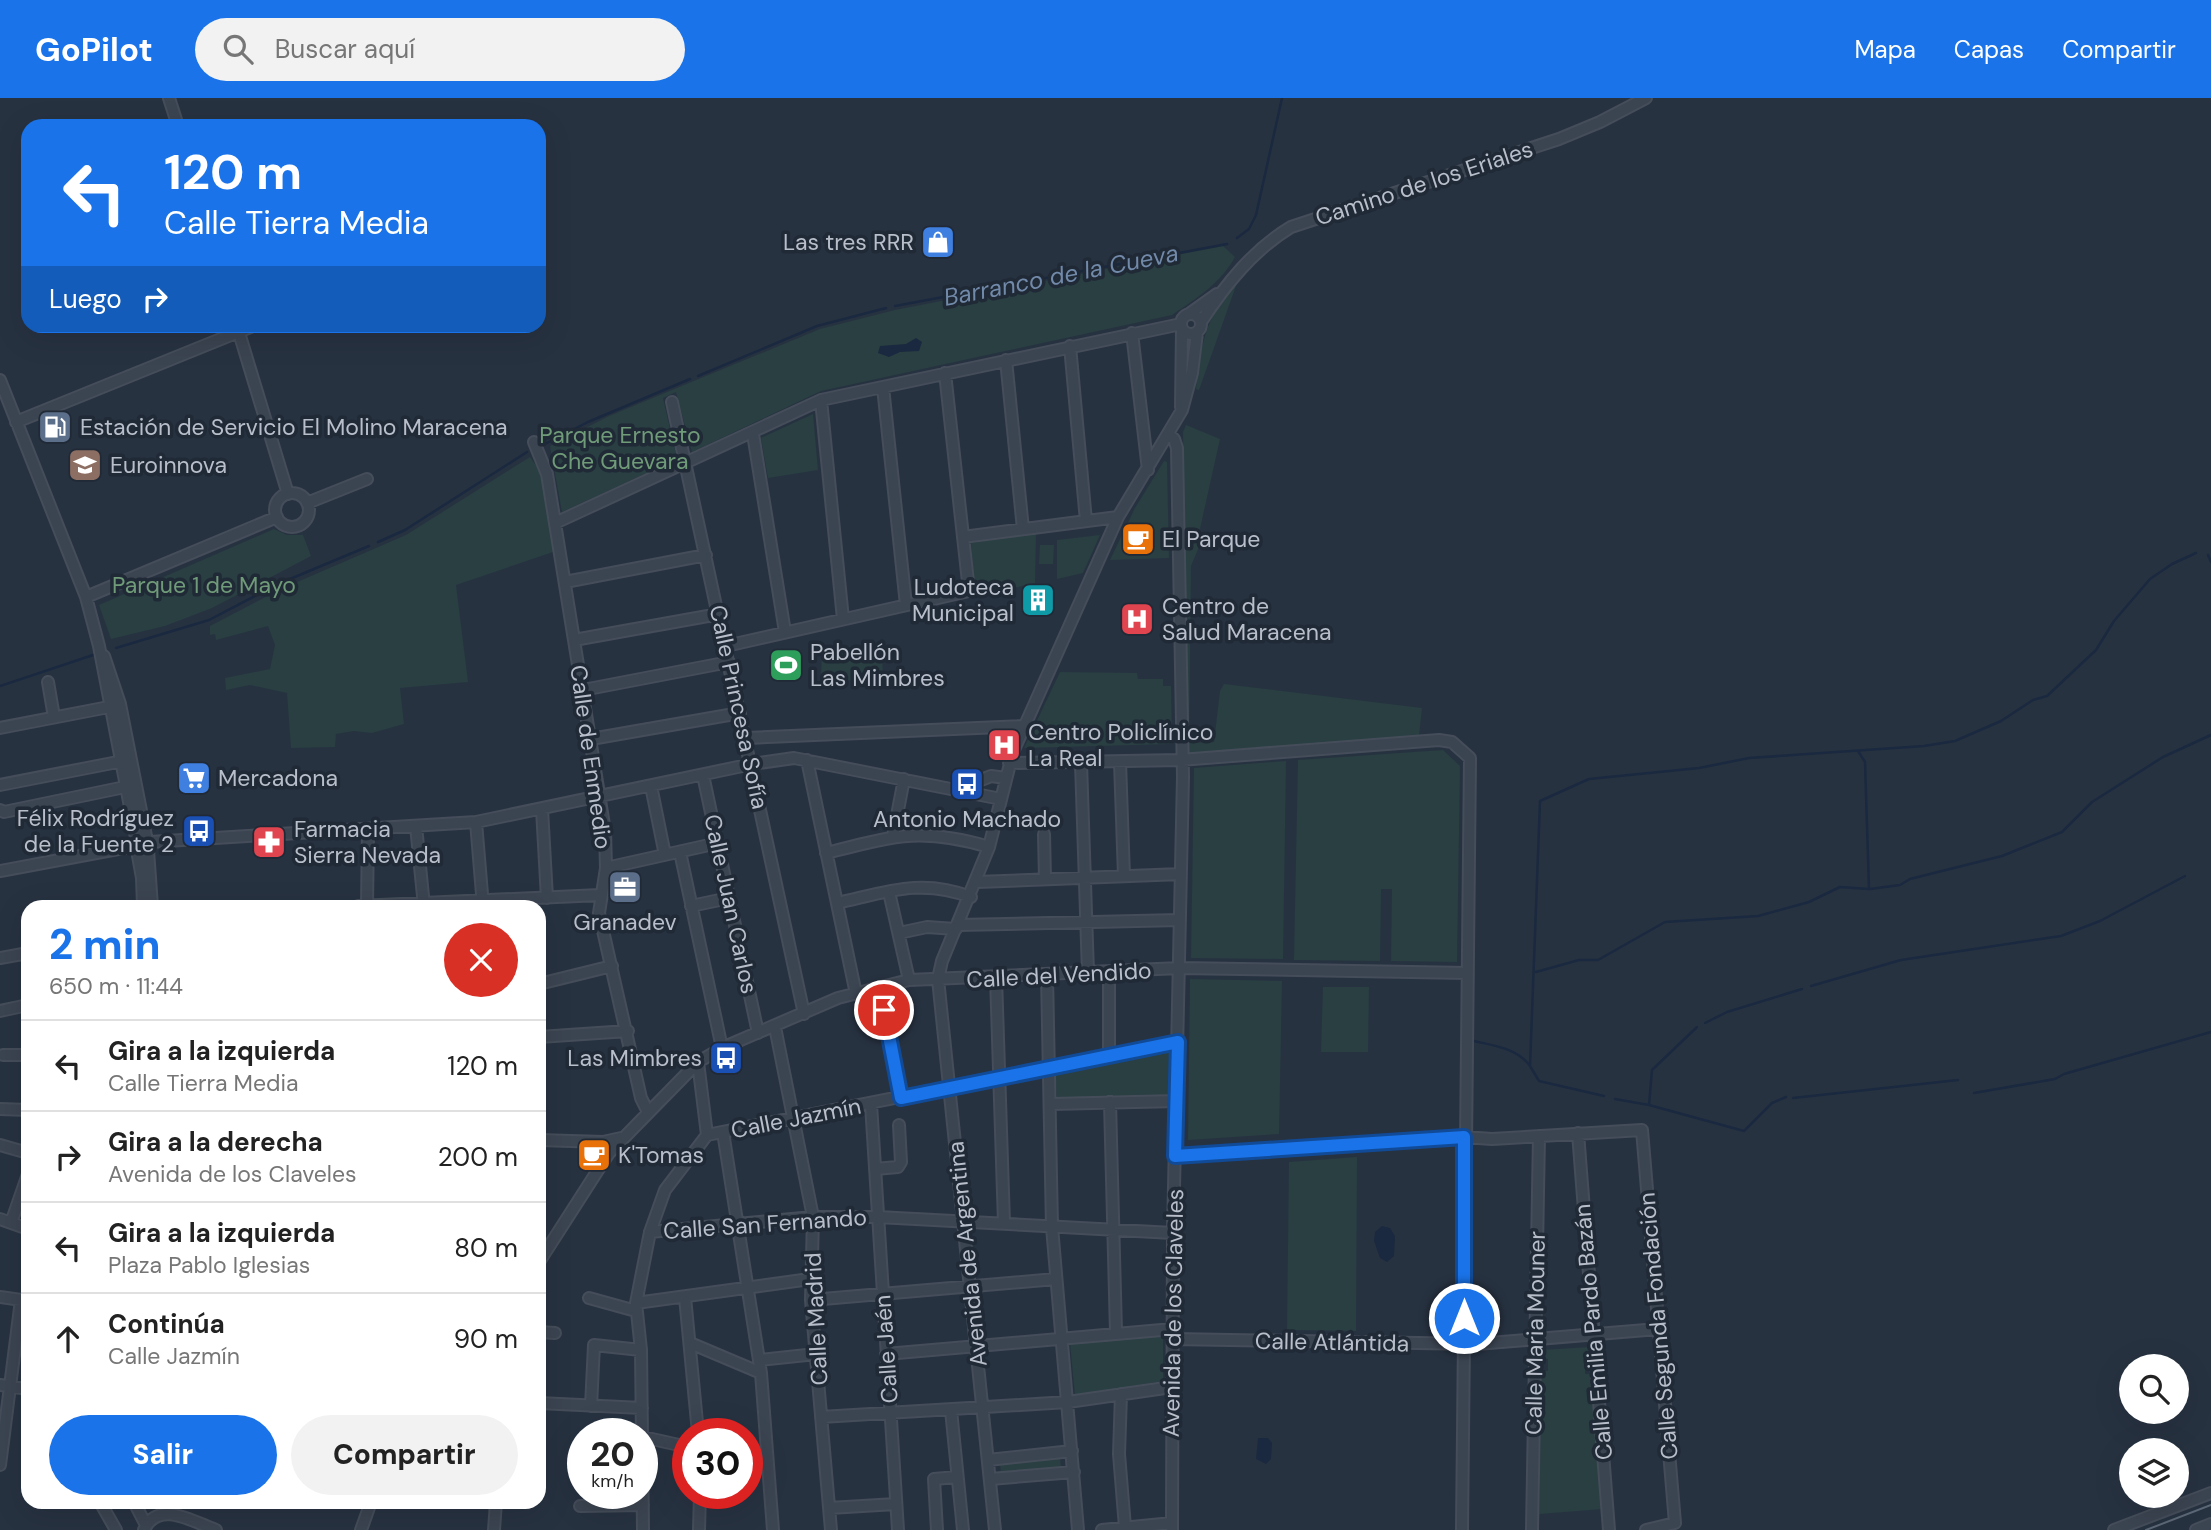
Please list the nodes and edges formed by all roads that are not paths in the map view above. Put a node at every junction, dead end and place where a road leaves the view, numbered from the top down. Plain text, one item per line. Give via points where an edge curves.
1 (169, 98) edge
2 (1646, 98) edge
3 (176, 119) edge
4 (1220, 293) junction
5 (1189, 314) junction
6 (1182, 327) junction
7 (1199, 328) junction
8 (1132, 332) junction
9 (226, 333) edge
10 (240, 333) edge
11 (1069, 346) junction
12 (1006, 360) junction
13 (945, 373) junction
14 (0, 380) edge
15 (883, 387) junction
16 (821, 400) junction
17 (672, 402) dead end
18 (1182, 410) junction
19 (16, 422) junction
20 (753, 434) junction
21 (1168, 435) junction
22 (534, 442) dead end
23 (685, 462) junction
24 (1148, 470) junction
25 (367, 479) dead end
26 (288, 494) junction
27 (307, 503) junction
28 (276, 517) junction
29 (1118, 517) junction
30 (1086, 521) junction
31 (555, 523) junction
32 (1023, 529) junction
33 (963, 537) junction
34 (706, 555) junction
35 (565, 582) junction
36 (86, 597) junction
37 (906, 605) junction
38 (719, 614) junction
39 (843, 619) junction
40 (785, 632) junction
41 (575, 640) junction
42 (726, 646) junction
43 (729, 663) junction
44 (48, 682) dead end
45 (583, 690) junction
46 (115, 706) junction
47 (740, 713) junction
48 (54, 718) junction
49 (1024, 726) junction
50 (0, 728) edge
51 (747, 738) junction
52 (591, 740) junction
53 (125, 760) junction
54 (807, 760) junction
55 (1180, 760) junction
56 (1121, 762) junction
57 (1009, 763) junction
58 (1081, 763) junction
59 (752, 764) junction
60 (703, 775) junction
61 (1006, 778) junction
62 (904, 779) junction
63 (986, 780) junction
64 (0, 785) edge
65 (651, 786) junction
66 (125, 787) junction
67 (957, 789) junction
68 (600, 795) junction
69 (985, 796) junction
70 (1001, 799) junction
71 (542, 809) junction
72 (0, 810) edge
73 (476, 822) junction
74 (416, 826) junction
75 (368, 828) junction
76 (1044, 834) dead end
77 (893, 836) junction
78 (142, 844) junction
79 (718, 844) junction
80 (989, 847) junction
81 (680, 852) junction
82 (826, 852) junction
83 (665, 855) junction
84 (606, 868) junction
85 (0, 871) edge
86 (1181, 874) junction
87 (1124, 877) junction
88 (1084, 878) junction
89 (1045, 879) junction
90 (977, 882) junction
91 (889, 892) junction
92 (600, 895) junction
93 (971, 897) junction
94 (547, 898) junction
95 (729, 898) junction
96 (143, 900) edge
97 (151, 900) edge
98 (367, 900) edge
99 (423, 900) edge
100 (482, 900) edge
101 (525, 900) edge
102 (837, 903) junction
103 (691, 906) junction
104 (1180, 920) junction
105 (1086, 923) junction
106 (957, 927) junction
107 (898, 933) junction
108 (21, 954) edge
109 (0, 958) edge
110 (612, 966) junction
111 (1180, 968) junction
112 (1109, 972) junction
113 (1088, 973) junction
114 (1467, 973) junction
115 (1047, 975) junction
116 (996, 977) junction
117 (938, 979) junction
118 (909, 980) junction
119 (546, 982) edge
120 (880, 988) junction
121 (856, 994) junction
122 (21, 1006) edge
123 (0, 1011) edge
124 (804, 1014) junction
125 (775, 1027) junction
126 (628, 1031) junction
127 (758, 1033) junction
128 (546, 1037) edge
129 (1178, 1042) junction
130 (722, 1048) junction
131 (3, 1055) dead end
132 (21, 1055) edge
133 (1109, 1056) junction
134 (698, 1062) junction
135 (1049, 1069) junction
136 (1000, 1079) junction
137 (950, 1089) junction
138 (901, 1098) junction
139 (1177, 1101) junction
140 (1110, 1102) junction
141 (871, 1104) junction
142 (1051, 1104) junction
143 (0, 1109) edge
144 (21, 1110) edge
145 (648, 1112) junction
146 (795, 1118) junction
147 (900, 1125) dead end
148 (723, 1132) junction
149 (1578, 1133) junction
150 (707, 1135) junction
151 (1539, 1136) junction
152 (1464, 1137) junction
153 (621, 1138) junction
154 (546, 1140) edge
155 (0, 1144) edge
156 (21, 1151) edge
157 (1175, 1156) junction
158 (875, 1169) junction
159 (21, 1189) edge
160 (813, 1217) junction
161 (878, 1217) junction
162 (6, 1221) edge
163 (965, 1222) junction
164 (1004, 1223) junction
165 (739, 1224) junction
166 (1052, 1227) junction
167 (1112, 1230) junction
168 (650, 1232) junction
169 (1173, 1233) junction
170 (546, 1251) edge
171 (810, 1279) junction
172 (1055, 1279) junction
173 (971, 1287) junction
174 (748, 1288) junction
175 (883, 1296) junction
176 (0, 1297) edge
177 (685, 1297) junction
178 (589, 1298) dead end
179 (21, 1300) edge
180 (811, 1300) junction
181 (636, 1307) junction
182 (21, 1318) edge
183 (1658, 1329) junction
184 (546, 1332) edge
185 (1116, 1332) junction
186 (555, 1333) dead end
187 (1173, 1334) junction
188 (1593, 1334) junction
189 (1062, 1338) junction
190 (1535, 1339) junction
191 (690, 1343) junction
192 (1464, 1344) junction
193 (977, 1346) junction
194 (641, 1350) junction
195 (816, 1354) junction
196 (886, 1354) junction
197 (759, 1360) junction
198 (761, 1373) junction
199 (5, 1386) edge
200 (1172, 1387) junction
201 (1121, 1394) junction
202 (1068, 1402) junction
203 (546, 1403) edge
204 (591, 1406) junction
205 (983, 1407) junction
206 (642, 1408) junction
207 (951, 1410) junction
208 (890, 1414) junction
209 (821, 1417) junction
210 (642, 1418) edge
211 (697, 1418) edge
212 (1072, 1451) junction
213 (988, 1460) junction
214 (0, 1465) edge
215 (763, 1465) edge
216 (768, 1466) junction
217 (1074, 1472) junction
218 (957, 1477) junction
219 (990, 1479) junction
220 (2211, 1493) edge
221 (896, 1504) junction
222 (829, 1508) junction
223 (104, 1509) edge
224 (137, 1509) edge
225 (368, 1509) edge
226 (496, 1509) edge
227 (643, 1509) edge
228 (699, 1509) edge
229 (2211, 1524) edge
230 (1172, 1526) edge
231 (145, 1527) edge
232 (1125, 1527) junction
233 (1142, 1528) edge
234 (116, 1530) edge
235 (216, 1530) edge
236 (361, 1530) edge
237 (494, 1530) edge
238 (643, 1530) edge
239 (699, 1530) edge
240 (773, 1530) edge
241 (831, 1530) edge
242 (898, 1530) edge
243 (937, 1530) edge
244 (962, 1530) edge
245 (995, 1530) edge
246 (1078, 1530) edge
247 (1102, 1530) edge
248 (1462, 1530) edge
249 (1532, 1530) edge
250 (1609, 1530) edge
251 (1646, 1530) edge
252 (2113, 1530) edge
253 (2196, 1530) edge

1 - 3 street
2 - 4 street, Camino de los Eriales via 1559,139 1291,227 1270,240
4 - 5 street, Camino de los Eriales
4 - 7 street, Camino de los Eriales
5 - 6 street, Camino de los Eriales
5 - 7 street via 1195,315
6 - 7 street via 1191,335
6 - 8 street
6 - 18 street, Camino de los Eriales
7 - 18 street, Camino de los Eriales
8 - 11 street
8 - 24 street
9 - 19 street
10 - 26 street
11 - 12 street
11 - 30 street
12 - 13 street
12 - 32 street
13 - 15 street
13 - 33 street
14 - 19 street
15 - 16 street
15 - 37 street
16 - 20 street
16 - 39 street
17 - 23 street, Calle Princesa Sofía
18 - 21 street, Camino de los Eriales
19 - 36 street
20 - 23 street
20 - 40 street
21 - 24 street, Camino de los Eriales
21 - 55 street, Avenida de los Claveles via 1177,448
22 - 31 street, Calle de Enmedio via 547,474
23 - 31 street
23 - 34 street, Calle Princesa Sofía
24 - 29 street, Camino de los Eriales
25 - 27 street
26 - 27 street via 299,495
26 - 28 street via 277,502
27 - 28 street via 308,514 299,525 284,525
28 - 36 street
29 - 30 street
29 - 49 street, Camino de los Eriales
30 - 32 street
31 - 35 street, Calle de Enmedio
32 - 33 street
33 - 37 street via 969,591
34 - 35 street
34 - 38 street, Calle Princesa Sofía
35 - 41 street, Calle de Enmedio
36 - 46 street
37 - 39 street
38 - 41 street
38 - 42 street, Calle Princesa Sofía
39 - 40 street
40 - 42 street
41 - 45 street, Calle de Enmedio
42 - 43 street, Calle Princesa Sofía
43 - 45 street
43 - 47 street, Calle Princesa Sofía
44 - 48 street
45 - 52 street, Calle de Enmedio
46 - 48 street
46 - 53 street
47 - 51 street, Calle Princesa Sofía
47 - 52 street
48 - 50 street
49 - 51 street
49 - 57 street, Camino de los Eriales
51 - 59 street, Calle Princesa Sofía
52 - 68 street, Calle de Enmedio
53 - 64 street
53 - 66 street
53 - 78 street
54 - 59 street
54 - 62 street
54 - 82 street
55 - 56 street
55 - 86 street, Avenida de los Claveles
55 - 114 street via 1447,740 1470,758
56 - 58 street
56 - 87 street
57 - 58 street
57 - 61 street, Camino de los Eriales
58 - 88 street
59 - 60 street
59 - 124 street, Calle Princesa Sofía
60 - 65 street
60 - 79 street, Calle Juan Carlos
61 - 63 street
61 - 70 street, Camino de los Eriales
62 - 67 street
62 - 77 street
63 - 67 street
63 - 69 street
65 - 68 street
65 - 83 street
66 - 72 street
66 - 78 street
67 - 69 street
68 - 71 street
68 - 84 street, Calle de Enmedio
69 - 70 street
70 - 80 street, Camino de los Eriales
71 - 73 street
71 - 94 street
73 - 74 street
73 - 100 street
74 - 75 street
74 - 99 street
75 - 78 street
75 - 98 street
76 - 89 street
77 - 80 street via 931,834
77 - 82 street
78 - 85 street
78 - 96 street
78 - 97 street
79 - 81 street
79 - 95 street, Calle Juan Carlos
80 - 90 street, Camino de los Eriales
81 - 83 street
81 - 103 street
82 - 102 street
83 - 84 street
84 - 92 street, Calle de Enmedio
86 - 87 street
86 - 104 street, Avenida de los Claveles
87 - 88 street
88 - 89 street
88 - 105 street
89 - 90 street
90 - 93 street, Camino de los Eriales
91 - 93 street via 924,886
91 - 102 street
91 - 107 street
92 - 94 street
92 - 110 street, Calle de Enmedio via 599,913
93 - 106 street, Camino de los Eriales
94 - 101 street
95 - 103 street
95 - 127 street, Calle Juan Carlos
102 - 121 street
103 - 130 street
104 - 105 street
104 - 111 street, Avenida de los Claveles
105 - 106 street
105 - 113 street
106 - 107 street
106 - 117 street, Camino de los Eriales
107 - 118 street
108 - 109 street
110 - 119 street
110 - 126 street, Calle de Enmedio
111 - 112 street, Calle del Vendido
111 - 114 street, Calle del Vendido
111 - 129 street, Avenida de los Claveles
112 - 113 street, Calle del Vendido
112 - 133 street
113 - 115 street, Calle del Vendido
114 - 152 street
115 - 116 street, Calle del Vendido
115 - 135 street
116 - 117 street, Calle del Vendido
116 - 136 street
117 - 118 street, Calle del Vendido
117 - 137 street, Avenida de Argentina
118 - 120 street, Calle del Vendido
120 - 121 street, Calle del Vendido
120 - 138 street
121 - 124 street, Calle del Vendido
122 - 123 street
124 - 125 street, Calle del Vendido
125 - 127 street, Calle del Vendido
125 - 146 street, Calle Madrid
126 - 128 street
126 - 145 street, Calle de Enmedio
127 - 130 street, Calle del Vendido
129 - 133 street, Calle Jazmín
129 - 139 street, Avenida de los Claveles
130 - 134 street, Calle del Vendido
131 - 132 street
133 - 135 street, Calle Jazmín
134 - 145 street, Calle del Vendido
134 - 150 street
135 - 136 street, Calle Jazmín
135 - 142 street
136 - 137 street, Calle Jazmín
136 - 164 street
137 - 138 street, Calle Jazmín
137 - 163 street, Avenida de Argentina
138 - 141 street, Calle Jazmín
139 - 140 street
139 - 157 street, Avenida de los Claveles
140 - 142 street
140 - 167 street
141 - 146 street, Calle Jazmín
141 - 158 street, Calle Jaén
142 - 166 street
143 - 144 street
145 - 153 street, Calle del Vendido
146 - 148 street, Calle Jazmín
146 - 160 street, Calle Madrid
147 - 158 street via 901,1162 898,1167
148 - 150 street, Calle Jazmín
148 - 165 street
149 - 151 street
149 - 183 street, Calle Segunda Fondación via 1642,1130
149 - 188 street, Calle Emilia Pardo Bazán
150 - 168 street via 664,1190
151 - 152 street
151 - 190 street, Calle Maria Mouner
152 - 157 street
152 - 192 street
153 - 154 street
153 - 170 street, Calle del Vendido
155 - 156 street
157 - 169 street, Avenida de los Claveles
158 - 161 street, Calle Jaén
159 - 162 street
160 - 161 street, Calle San Fernando
160 - 165 street, Calle San Fernando
160 - 171 street, Calle Madrid
161 - 163 street, Calle San Fernando
161 - 175 street, Calle Jaén
163 - 164 street, Calle San Fernando
163 - 173 street, Avenida de Argentina
164 - 166 street, Calle San Fernando
165 - 168 street, Calle San Fernando
165 - 174 street
166 - 167 street, Calle San Fernando
166 - 172 street
167 - 169 street, Calle San Fernando
167 - 185 street
168 - 181 street
169 - 187 street, Avenida de los Claveles
171 - 174 street
171 - 180 street, Calle Madrid
172 - 173 street
172 - 189 street
173 - 175 street
173 - 193 street, Avenida de Argentina
174 - 177 street
174 - 197 street
175 - 180 street
175 - 196 street, Calle Jaén
176 - 179 street
177 - 181 street
177 - 191 street
178 - 181 street
180 - 195 street, Calle Madrid
181 - 194 street
182 - 199 street
183 - 188 street, Calle Atlántida
183 - 251 street, Calle Segunda Fondación via 1675,1522
184 - 186 street
185 - 187 street, Calle Atlántida
185 - 189 street, Calle Atlántida
187 - 192 street, Calle Atlántida
187 - 200 street, Avenida de los Claveles
188 - 190 street, Calle Atlántida
188 - 250 street, Calle Emilia Pardo Bazán
189 - 193 street, Calle Atlántida
189 - 202 street
190 - 192 street, Calle Atlántida
190 - 249 street, Calle Maria Mouner
191 - 198 street
191 - 211 street
192 - 248 street
193 - 196 street, Calle Atlántida
193 - 205 street, Avenida de Argentina
194 - 204 street via 594,1345
194 - 206 street
195 - 197 street
195 - 209 street, Calle Madrid
196 - 208 street, Calle Jaén
197 - 198 street
198 - 216 street
199 - 214 street
200 - 201 street
200 - 230 street, Avenida de los Claveles
201 - 202 street
201 - 232 street via 1119,1454
202 - 205 street
202 - 212 street
203 - 204 street
204 - 206 street
205 - 207 street
205 - 213 street, Avenida de Argentina
206 - 210 street
207 - 208 street
207 - 218 street
208 - 209 street
208 - 221 street, Calle Jaén
209 - 222 street, Calle Madrid
212 - 213 street
212 - 217 street
213 - 219 street, Avenida de Argentina
215 - 216 street
216 - 240 street
217 - 219 street
217 - 246 street
218 - 243 street via 934,1479
218 - 244 street
219 - 245 street, Avenida de Argentina
220 - 252 street
221 - 222 street
221 - 242 street, Calle Jaén
222 - 241 street, Calle Madrid
223 - 234 street
224 - 231 street
225 - 236 street
226 - 237 street
227 - 238 street
228 - 239 street
229 - 253 street
230 - 233 street
231 - 235 street via 167,1513
232 - 233 street
232 - 247 street

